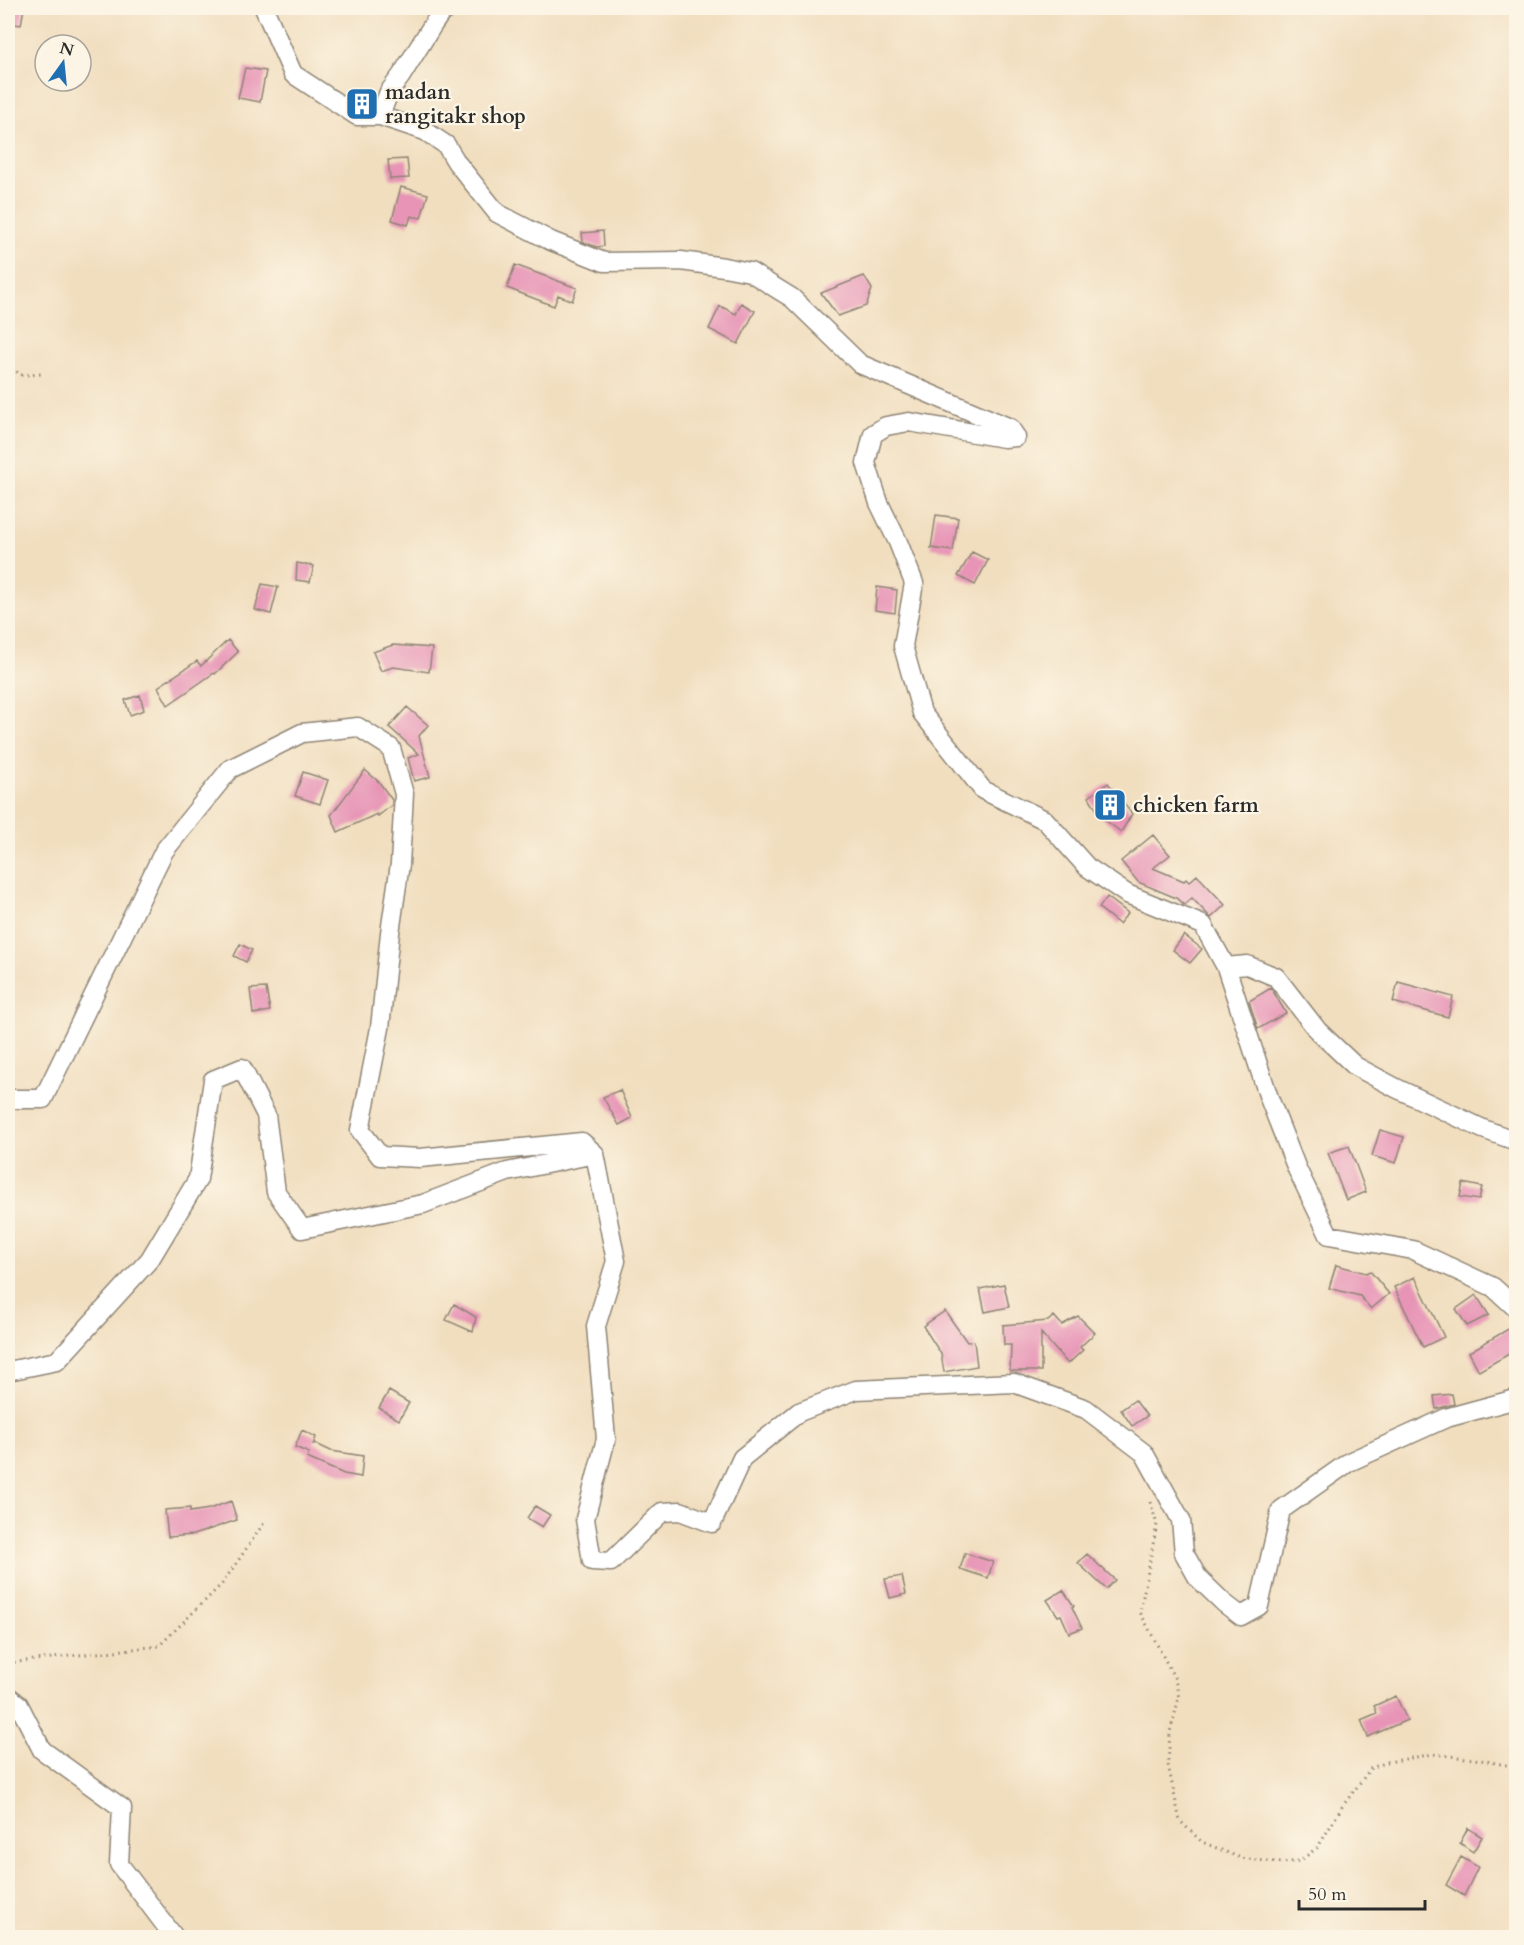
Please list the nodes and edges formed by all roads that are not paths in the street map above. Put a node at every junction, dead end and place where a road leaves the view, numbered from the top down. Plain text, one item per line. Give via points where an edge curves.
1 (264, 8) edge
2 (449, 8) edge
3 (380, 116) junction
4 (1226, 967) junction
5 (8, 1099) edge
6 (1516, 1142) edge
7 (595, 1154) junction
8 (1516, 1308) edge
9 (8, 1371) edge
10 (1516, 1399) edge
11 (8, 1696) edge
12 (175, 1938) edge

1 - 3 street via 293,74 357,116
2 - 3 street via 441,13 389,92
3 - 4 street via 425,131 446,145 497,213 550,241 604,262 681,261 750,273 792,298 860,364 1010,428 1016,437 909,422 886,426 873,434 866,463 914,583 903,646 922,713 983,790 1045,820 1087,867 1127,894 1203,925
4 - 6 street via 1247,965 1276,977 1318,1032 1355,1066
4 - 8 street via 1269,1098 1329,1235 1413,1250 1492,1287
5 - 7 street via 43,1099 164,851 230,769 302,733 358,727 391,748 404,794 400,864 380,1028 360,1130 380,1156 420,1158 582,1142
7 - 9 street via 507,1172 423,1204 302,1229 276,1192 266,1115 242,1068 213,1080 198,1179 150,1259 57,1361
7 - 10 street via 616,1261 596,1326 606,1439 585,1519 592,1562 611,1562 662,1512 680,1511 712,1522 742,1458 799,1412 856,1390 1014,1383 1086,1409 1144,1453 1180,1520 1184,1553 1198,1578 1241,1616 1259,1606 1281,1510 1349,1462 1446,1418
11 - 12 street via 19,1705 42,1750 122,1808 119,1864

